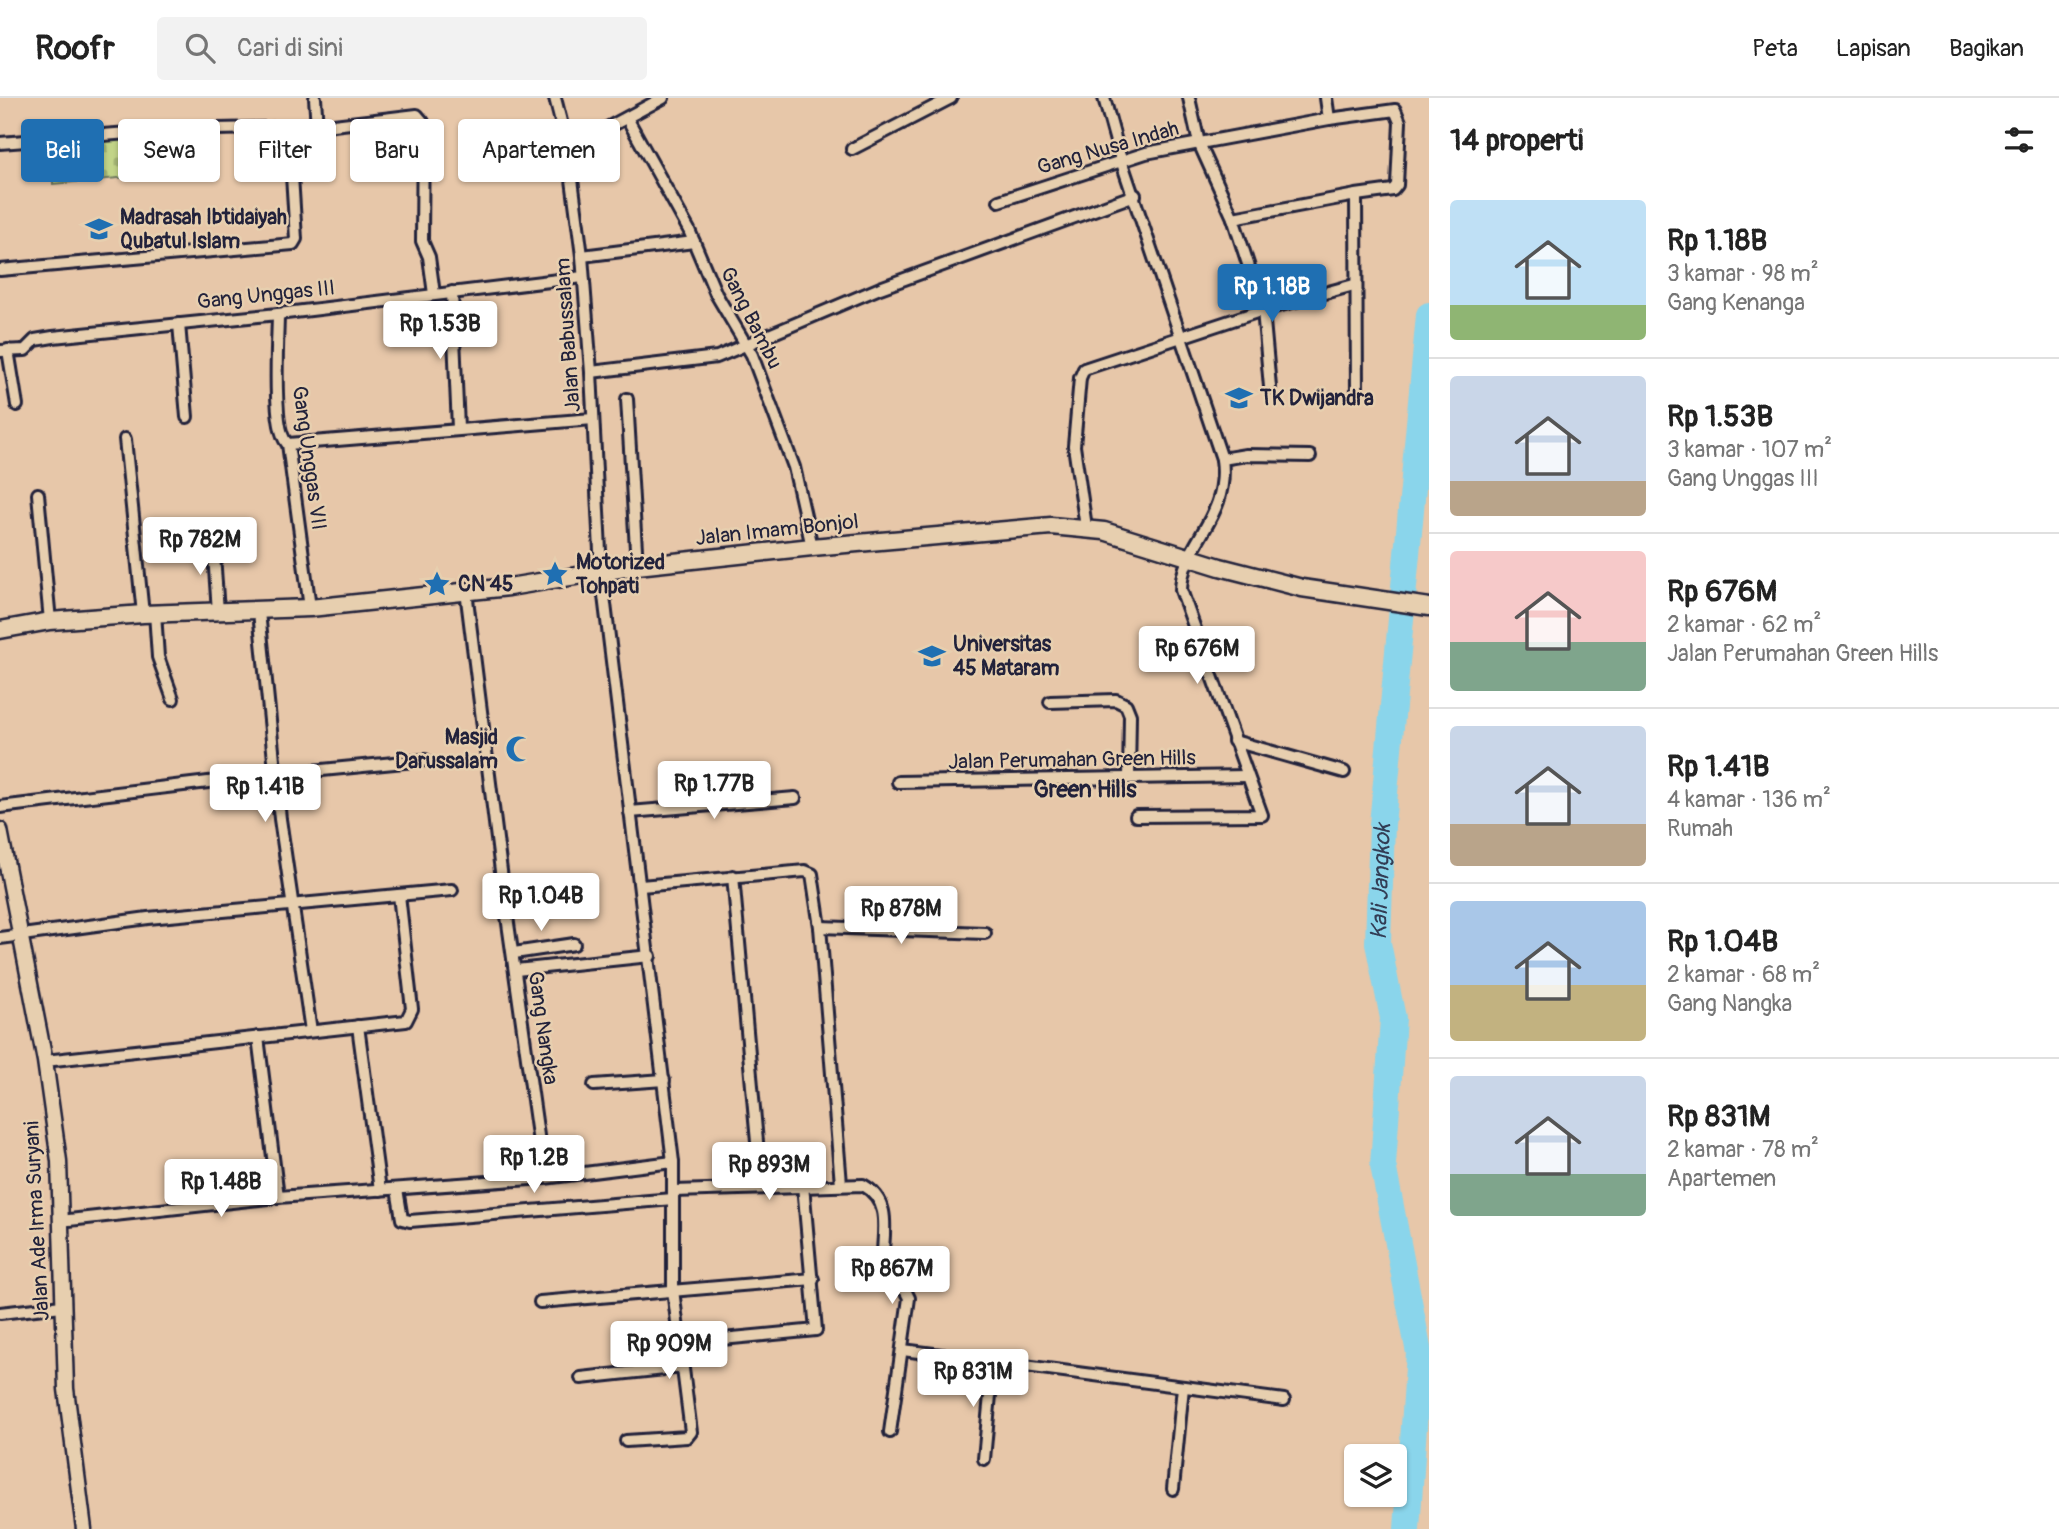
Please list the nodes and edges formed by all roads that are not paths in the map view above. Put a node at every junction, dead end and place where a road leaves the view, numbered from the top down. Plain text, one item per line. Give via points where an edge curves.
1 (315, 98) edge
2 (555, 98) edge
3 (663, 98) edge
4 (951, 98) edge
5 (1104, 98) edge
6 (1189, 98) edge
7 (1326, 98) edge
8 (627, 118) junction
9 (316, 119) edge
10 (560, 119) edge
11 (1329, 119) junction
12 (620, 122) edge
13 (336, 125) edge
14 (234, 129) edge
15 (0, 143) edge
16 (1199, 143) junction
17 (852, 149) dead end
18 (1121, 160) junction
19 (292, 182) edge
20 (572, 182) edge
21 (1135, 195) junction
22 (1356, 195) junction
23 (999, 201) dead end
24 (1233, 218) junction
25 (694, 242) junction
26 (582, 256) junction
27 (0, 270) edge
28 (583, 277) junction
29 (1354, 285) junction
30 (453, 292) junction
31 (434, 294) junction
32 (1263, 310) junction
33 (278, 314) junction
34 (179, 324) junction
35 (1181, 338) junction
36 (747, 345) junction
37 (4, 351) edge
38 (591, 372) junction
39 (1270, 387) dead end
40 (1357, 391) dead end
41 (627, 399) dead end
42 (17, 405) dead end
43 (187, 417) dead end
44 (593, 419) junction
45 (458, 428) junction
46 (125, 439) dead end
47 (288, 444) junction
48 (1310, 456) dead end
49 (1222, 459) junction
50 (38, 494) dead end
51 (1086, 527) junction
52 (213, 540) dead end
53 (812, 547) junction
54 (1190, 557) junction
55 (637, 566) junction
56 (601, 571) junction
57 (466, 591) junction
58 (1427, 607) edge
59 (310, 608) junction
60 (218, 611) junction
61 (259, 612) junction
62 (149, 613) junction
63 (50, 621) junction
64 (0, 630) edge
65 (173, 699) dead end
66 (1050, 702) dead end
67 (1234, 741) junction
68 (425, 760) dead end
69 (1344, 772) dead end
70 (277, 775) junction
71 (1247, 776) junction
72 (1129, 778) junction
73 (898, 782) dead end
74 (795, 798) dead end
75 (0, 807) edge
76 (630, 812) junction
77 (1136, 816) dead end
78 (0, 830) edge
79 (733, 877) junction
80 (641, 886) junction
81 (452, 890) dead end
82 (400, 895) junction
83 (291, 905) junction
84 (820, 927) junction
85 (985, 933) dead end
86 (19, 936) junction
87 (0, 938) edge
88 (574, 944) dead end
89 (514, 953) junction
90 (650, 956) junction
91 (516, 970) junction
92 (358, 1027) junction
93 (311, 1031) junction
94 (258, 1037) junction
95 (45, 1061) junction
96 (664, 1080) junction
97 (594, 1085) dead end
98 (673, 1162) junction
99 (544, 1178) junction
100 (841, 1184) junction
101 (803, 1185) junction
102 (761, 1186) junction
103 (397, 1189) junction
104 (380, 1190) junction
105 (673, 1195) junction
106 (278, 1197) junction
107 (60, 1221) junction
108 (813, 1279) junction
109 (673, 1290) junction
110 (540, 1302) dead end
111 (62, 1306) junction
112 (0, 1313) edge
113 (680, 1343) junction
114 (902, 1350) junction
115 (993, 1363) junction
116 (683, 1367) junction
117 (581, 1378) dead end
118 (1183, 1387) junction
119 (1283, 1400) dead end
120 (890, 1432) dead end
121 (626, 1441) dead end
122 (984, 1459) dead end
123 (1173, 1489) dead end
124 (84, 1529) edge

1 - 9 street
2 - 10 street, Jalan Babussalam
3 - 8 street
4 - 17 street
5 - 18 street
6 - 16 street
7 - 11 street
8 - 12 street
8 - 25 street, Gang Bambu
11 - 16 street, Gang Nusa Indah
11 - 22 street, Gang Nusa Indah via 1397,111 1398,174 1393,190
13 - 31 street via 419,116 423,122 422,242
14 - 15 street
16 - 18 street, Gang Nusa Indah
16 - 24 street
18 - 21 street
18 - 23 street, Gang Nusa Indah
19 - 27 street via 295,242
20 - 26 street, Jalan Babussalam
21 - 35 street
21 - 36 street via 880,288
22 - 24 street
22 - 29 street
24 - 32 street
25 - 26 street
25 - 36 street, Gang Bambu via 716,294
26 - 28 street, Jalan Babussalam
28 - 30 street, Gang Unggas III
28 - 38 street, Jalan Babussalam
29 - 32 street
29 - 40 street
30 - 31 street, Gang Unggas III
30 - 45 street
31 - 33 street, Gang Unggas III
32 - 35 street
32 - 39 street
33 - 34 street, Gang Unggas III
33 - 47 street, Gang Unggas VII via 278,403 282,438
34 - 37 street, Gang Unggas III via 46,338 35,340 25,350
34 - 43 street
35 - 49 street
35 - 51 street via 1081,372 1074,446
36 - 38 street via 704,361
36 - 53 street, Gang Bambu via 794,467
37 - 42 street
38 - 44 street, Jalan Babussalam
41 - 55 street
44 - 45 street
44 - 56 street, Jalan Babussalam
45 - 47 street
46 - 62 street
47 - 59 street, Gang Unggas VII
48 - 49 street
49 - 54 street via 1224,477 1216,508
50 - 63 street
51 - 53 main road, Jalan Imam Bonjol via 1018,527
51 - 54 main road, Jalan Imam Bonjol
52 - 60 street
53 - 55 main road, Jalan Imam Bonjol
54 - 58 main road, Jalan Imam Bonjol via 1291,586
54 - 67 street via 1182,575 1182,598
55 - 56 main road, Jalan Imam Bonjol
56 - 57 main road, Jalan Imam Bonjol
56 - 76 street, Jalan Babussalam
57 - 59 main road, Jalan Imam Bonjol
57 - 89 street, Gang Nangka
59 - 61 main road, Jalan Imam Bonjol
60 - 61 main road, Jalan Imam Bonjol
60 - 62 main road, Jalan Imam Bonjol
61 - 70 street
62 - 63 main road, Jalan Imam Bonjol
62 - 65 street
63 - 64 main road, Jalan Imam Bonjol
66 - 72 street via 1116,700 1126,705 1130,715
67 - 69 street
67 - 71 street
68 - 70 street
70 - 75 street
70 - 83 street
71 - 72 street, Jalan Perumahan Green Hills
71 - 77 street via 1262,815
72 - 73 street, Jalan Perumahan Green Hills
74 - 76 street
76 - 80 street, Jalan Babussalam
78 - 86 street, Jalan Ade Irma Suryani
79 - 80 street
79 - 84 street via 809,872 815,879
79 - 102 street
80 - 90 street, Jalan Babussalam
81 - 82 street
82 - 83 street
82 - 92 street via 411,1015 403,1022
83 - 86 street
83 - 93 street
84 - 85 street
84 - 100 street
86 - 87 street
86 - 95 street, Jalan Ade Irma Suryani
88 - 89 street
89 - 91 street, Gang Nangka
90 - 91 street
90 - 96 street, Jalan Babussalam
91 - 99 street, Gang Nangka
92 - 93 street
92 - 104 street
93 - 94 street
94 - 95 street
94 - 106 street
95 - 107 street, Jalan Ade Irma Suryani via 59,1161
96 - 97 street
96 - 98 street, Jalan Babussalam
98 - 99 street
98 - 105 street, Jalan Babussalam
99 - 103 street
100 - 101 street
100 - 114 street via 863,1185 882,1205 884,1276 909,1298
101 - 102 street
101 - 108 street
102 - 105 street
103 - 104 street
103 - 105 street via 402,1219 410,1221
104 - 106 street
105 - 109 street, Jalan Babussalam
106 - 107 street
107 - 111 street, Jalan Ade Irma Suryani
108 - 109 street
108 - 113 street via 814,1332
109 - 110 street
109 - 113 street, Jalan Babussalam
111 - 112 street
111 - 124 street, Jalan Ade Irma Suryani via 71,1446
113 - 116 street, Jalan Babussalam
114 - 115 street
114 - 120 street
115 - 118 street
115 - 122 street
116 - 117 street
116 - 121 street, Jalan Babussalam via 690,1435
118 - 119 street
118 - 123 street

